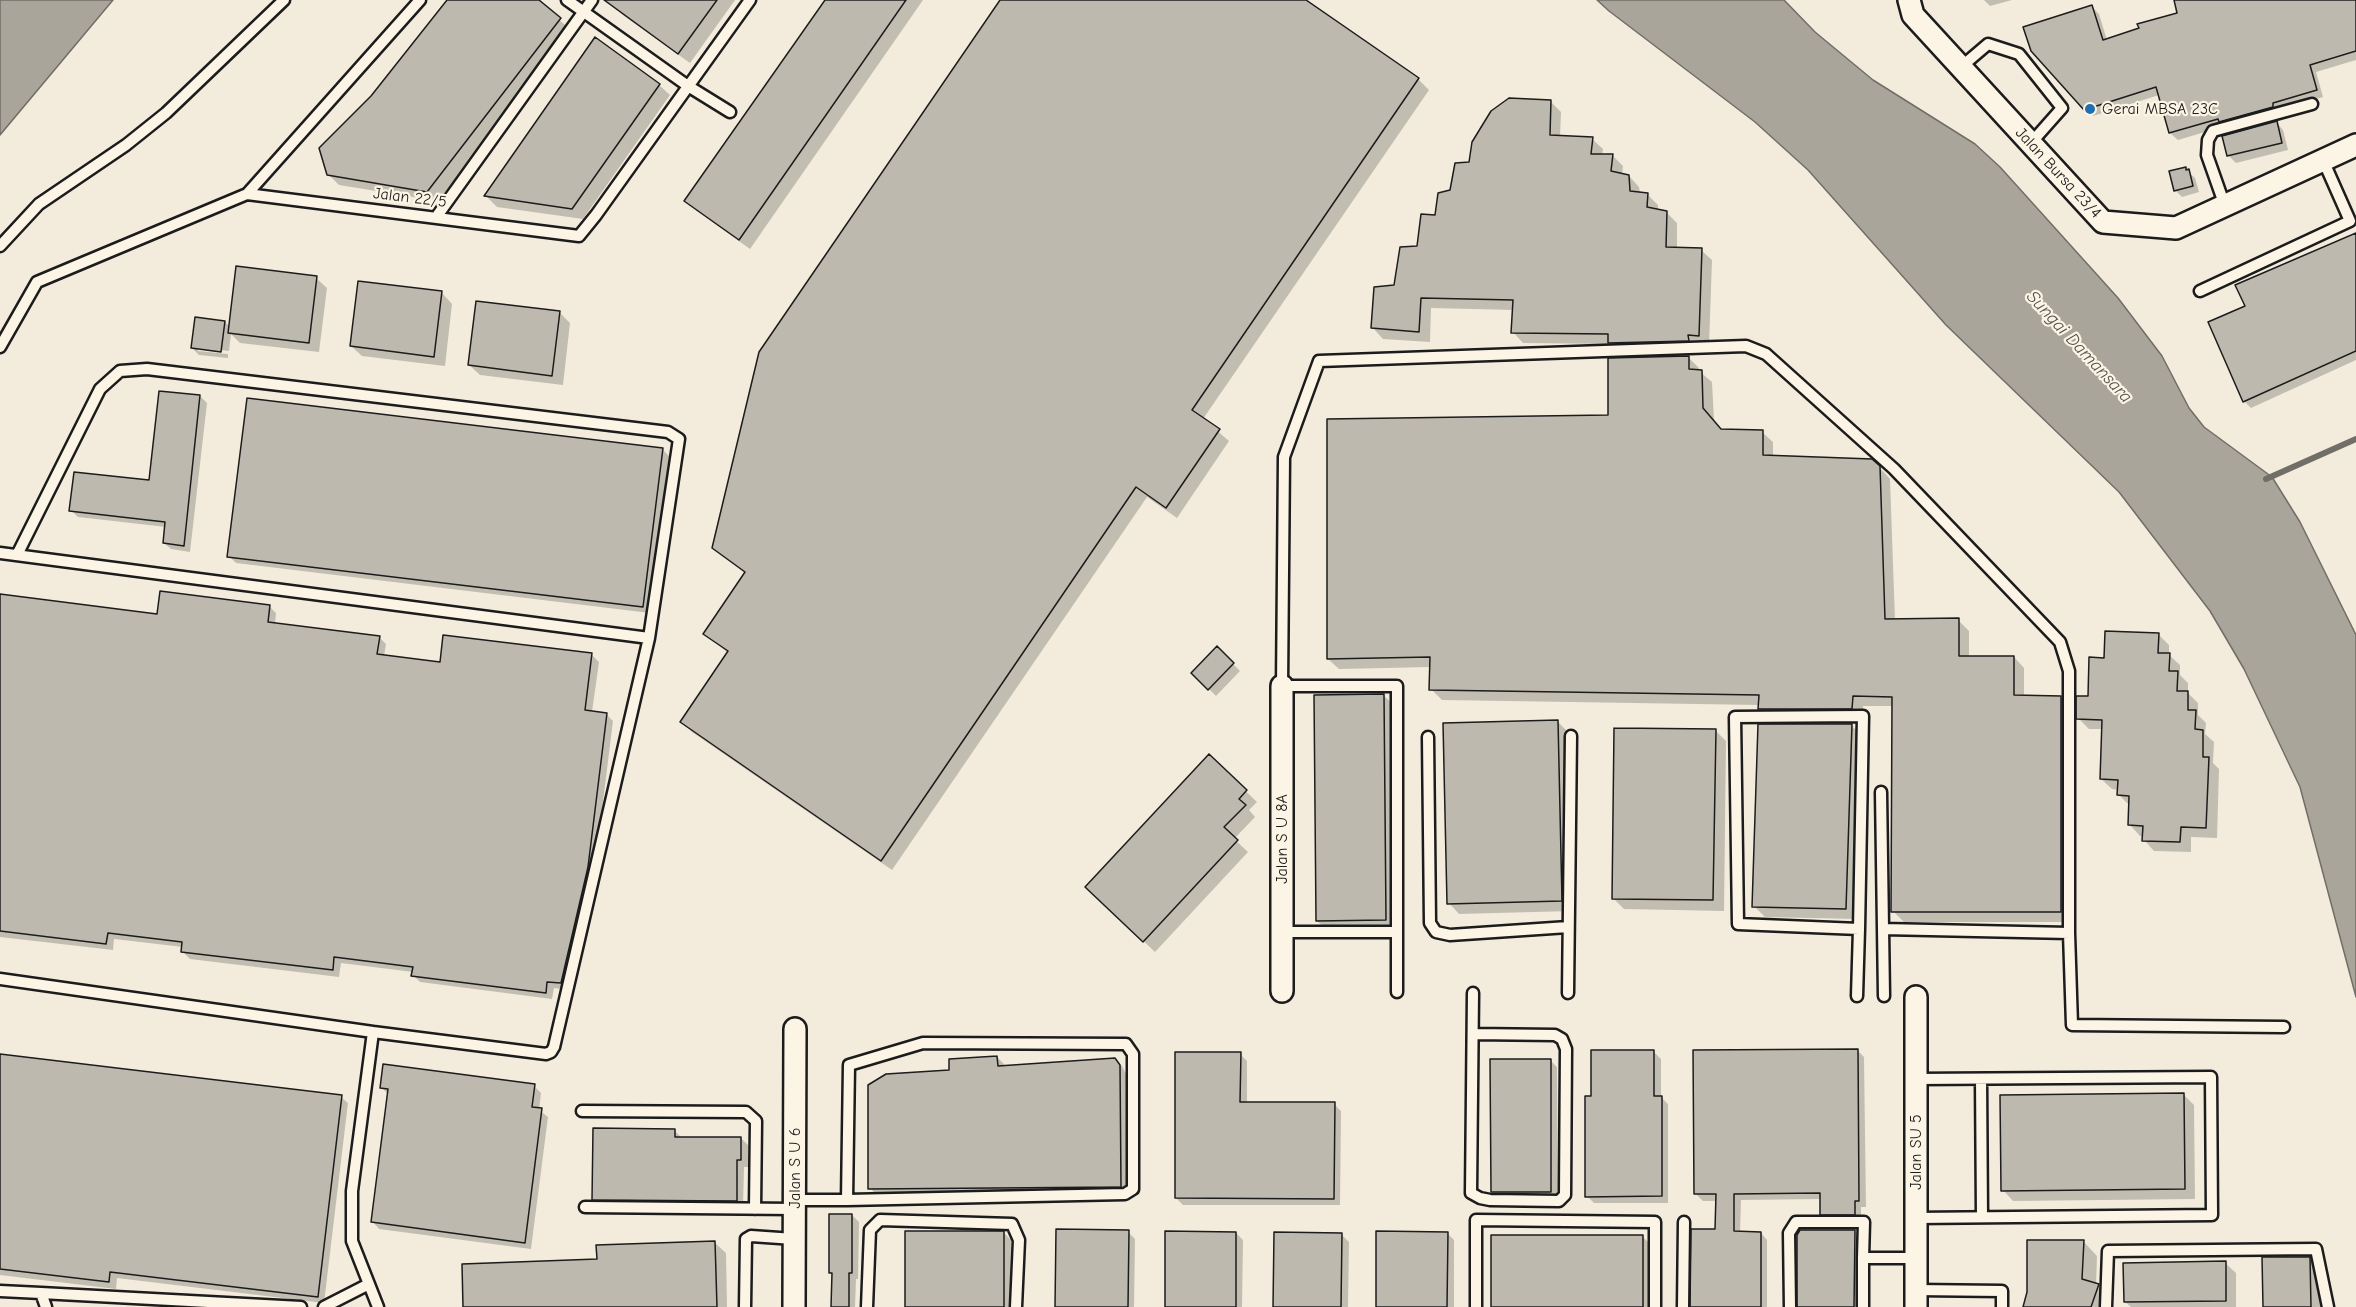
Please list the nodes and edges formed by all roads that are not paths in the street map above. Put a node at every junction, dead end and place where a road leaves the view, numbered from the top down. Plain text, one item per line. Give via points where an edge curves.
1 (284, 0) edge
2 (420, 0) edge
3 (567, 0) edge
4 (592, 0) edge
5 (750, 0) edge
6 (1909, 0) edge
7 (584, 12) junction
8 (1961, 67) junction
9 (688, 86) junction
10 (2312, 104) dead end
11 (730, 112) dead end
12 (2031, 143) junction
13 (2356, 144) edge
14 (2323, 160) junction
15 (247, 194) junction
16 (2225, 206) junction
17 (437, 216) junction
18 (0, 246) edge
19 (2200, 291) dead end
20 (0, 347) edge
21 (0, 553) edge
22 (17, 555) junction
23 (649, 638) junction
24 (1282, 686) junction
25 (1571, 736) dead end
26 (1428, 737) dead end
27 (1881, 792) dead end
28 (1568, 927) junction
29 (1859, 929) junction
30 (1883, 929) junction
31 (1397, 932) junction
32 (1282, 933) junction
33 (2069, 933) junction
34 (0, 979) edge
35 (1282, 991) dead end
36 (1397, 992) dead end
37 (1473, 993) dead end
38 (1568, 993) dead end
39 (1857, 996) dead end
40 (1884, 996) dead end
41 (1916, 997) dead end
42 (2284, 1027) dead end
43 (795, 1029) dead end
44 (373, 1032) junction
45 (1473, 1034) junction
46 (1981, 1079) junction
47 (1916, 1080) junction
48 (582, 1111) dead end
49 (847, 1200) junction
50 (794, 1205) junction
51 (585, 1207) dead end
52 (755, 1209) junction
53 (1982, 1217) junction
54 (1916, 1218) junction
55 (1684, 1222) dead end
56 (794, 1239) junction
57 (1863, 1257) junction
58 (1916, 1258) junction
59 (367, 1284) junction
60 (0, 1291) edge
61 (41, 1293) junction
62 (1916, 1298) edge
63 (46, 1307) edge
64 (301, 1307) edge
65 (324, 1307) edge
66 (378, 1307) edge
67 (745, 1307) edge
68 (794, 1307) edge
69 (867, 1307) edge
70 (1016, 1307) edge
71 (1476, 1307) edge
72 (1655, 1307) edge
73 (1683, 1307) edge
74 (1790, 1307) edge
75 (1863, 1307) edge
76 (2002, 1307) edge
77 (2106, 1307) edge
78 (2328, 1307) edge

1 - 18 lane via 166,113 39,204
2 - 15 lane
3 - 7 lane
4 - 7 lane
5 - 9 lane, Jalan 22/5
6 - 8 street, Jalan Bursa 23/4 via 1913,15
7 - 9 lane
7 - 17 lane
8 - 12 street, Jalan Bursa 23/4
8 - 12 lane via 1988,44 2019,54 2062,108
9 - 11 lane
9 - 17 lane, Jalan 22/5 via 579,236
10 - 16 lane via 2213,131 2207,155
12 - 16 street, Jalan Bursa 23/4 via 2103,222 2176,228
13 - 14 street, Jalan Bursa 23/4
14 - 16 street, Jalan Bursa 23/4
14 - 19 lane via 2350,221
15 - 17 lane, Jalan 22/5
15 - 20 lane, Jalan 22/5 via 37,282
21 - 22 lane
22 - 23 lane
22 - 23 lane via 100,389 120,371 147,369 668,432 679,439
23 - 44 lane via 551,1052
24 - 31 lane via 1397,686
24 - 32 street, Jalan S U 8A
24 - 33 lane via 1284,457 1319,361 1746,346 1766,354 1894,469 2060,642 2069,670
25 - 28 lane
26 - 28 lane via 1430,923 1436,932
27 - 30 lane
28 - 38 lane
29 - 29 lane via 1738,924 1735,717 1863,716
29 - 39 lane
30 - 33 lane
30 - 40 lane
31 - 32 lane
31 - 36 lane
32 - 35 street, Jalan S U 8A
33 - 42 lane via 2072,1025
34 - 44 lane
37 - 45 lane
41 - 47 street, Jalan SU 5
43 - 50 street, Jalan S U 6
44 - 59 lane via 352,1191 352,1241
45 - 45 lane via 1555,1035 1562,1039 1566,1048 1565,1195 1559,1201 1490,1200 1471,1193
46 - 47 lane
46 - 53 lane
46 - 53 lane via 2211,1077 2212,1215
47 - 54 street, Jalan SU 5
48 - 52 lane via 746,1112 756,1121
49 - 49 lane via 1125,1194 1133,1189 1133,1054 1126,1044 923,1043 849,1065
49 - 50 lane
50 - 52 lane
50 - 56 street, Jalan S U 6
51 - 52 lane
53 - 54 lane
54 - 58 street, Jalan SU 5
55 - 73 lane
56 - 67 lane via 746,1239
56 - 68 street, Jalan S U 6
57 - 58 lane
57 - 74 lane via 1864,1222 1796,1222 1789,1233
57 - 75 lane
58 - 62 street, Jalan SU 5
59 - 65 lane
59 - 66 lane
60 - 61 lane
61 - 63 lane
61 - 64 lane
62 - 76 lane via 2002,1291
69 - 70 lane via 870,1230 880,1220 1012,1224 1019,1240
71 - 72 lane via 1476,1220 1655,1222
77 - 78 lane via 2108,1251 2316,1249

